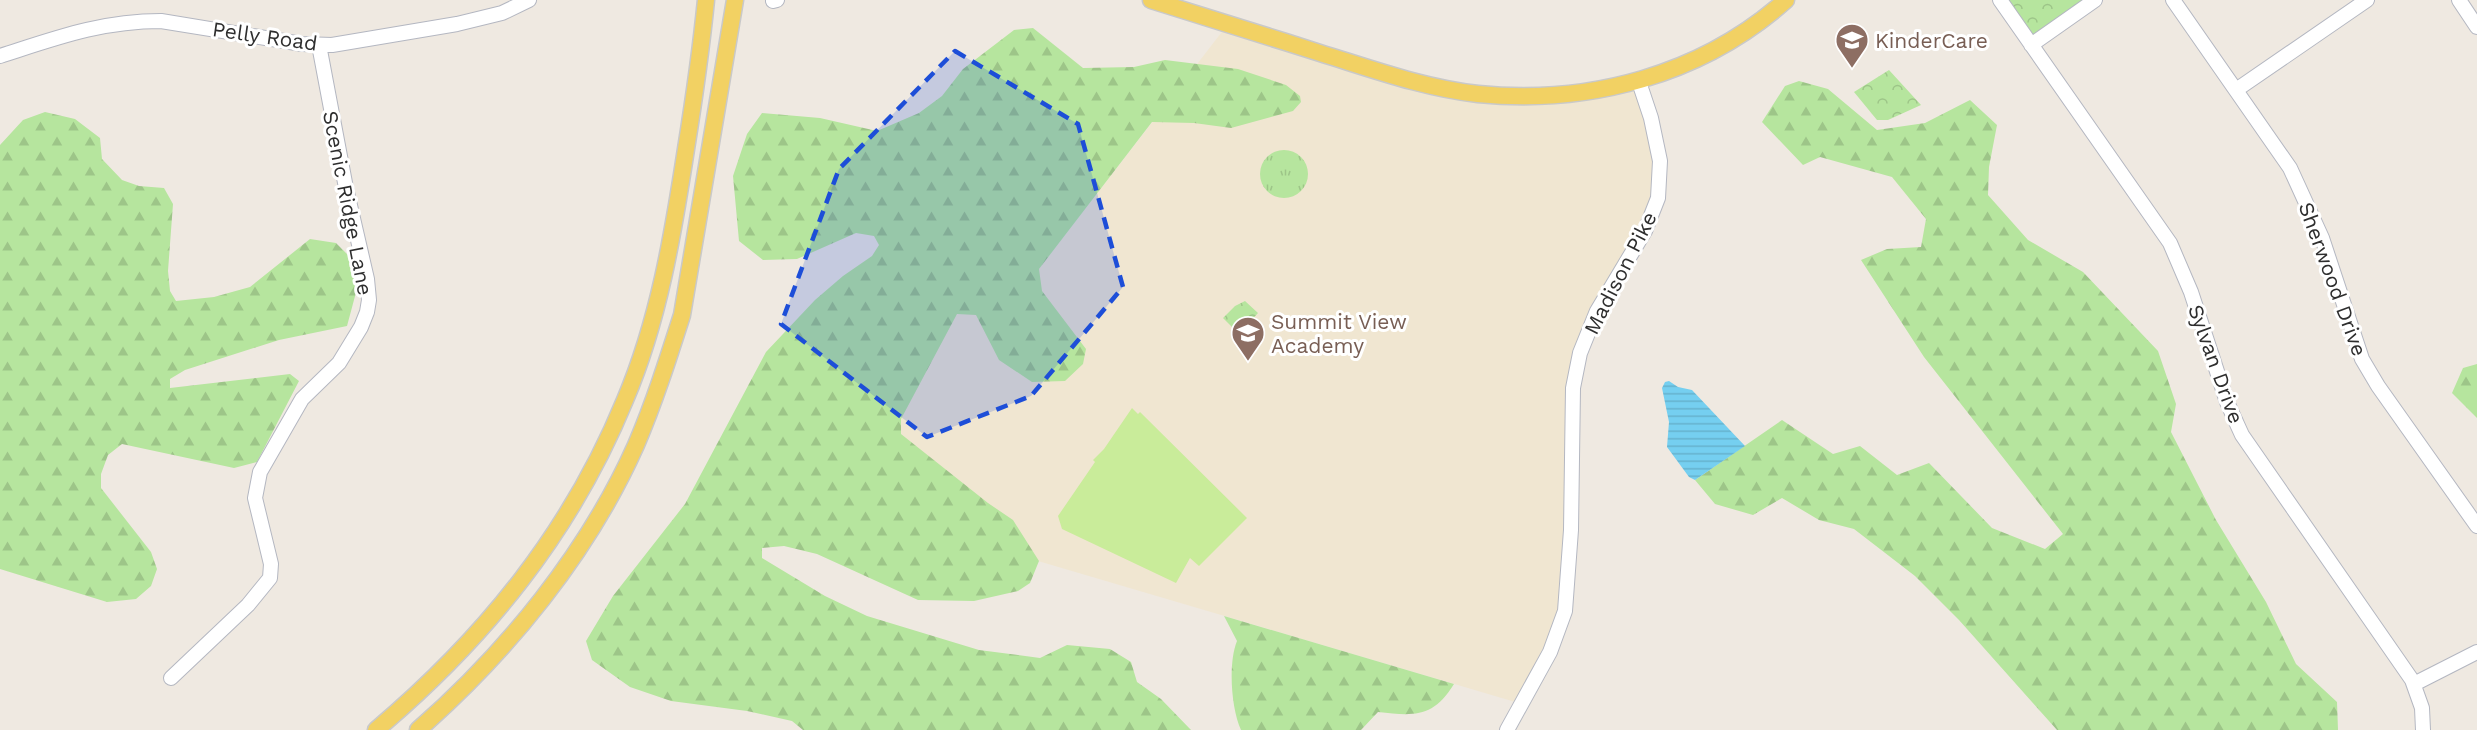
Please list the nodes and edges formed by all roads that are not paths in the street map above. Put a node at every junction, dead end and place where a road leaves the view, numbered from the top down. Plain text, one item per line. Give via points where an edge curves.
1 (529, 0) edge
2 (706, 0) edge
3 (735, 0) edge
4 (1151, 0) edge
5 (1786, 0) edge
6 (2000, 0) edge
7 (2095, 0) edge
8 (2173, 0) edge
9 (2367, 0) edge
10 (2459, 0) edge
11 (2477, 27) edge
12 (319, 45) junction
13 (2031, 45) junction
14 (0, 56) edge
15 (1639, 82) junction
16 (2236, 90) junction
17 (2477, 525) edge
18 (2477, 652) edge
19 (171, 678) dead end
20 (2414, 684) junction
21 (376, 730) edge
22 (418, 730) edge
23 (1506, 730) edge
24 (2423, 730) edge

1 - 12 street, Pelly Road via 502,13 457,24
2 - 21 main road via 673,232 642,355 613,428 561,525 495,614 432,682
3 - 22 main road via 682,315 636,445 592,525 551,585 488,662
4 - 15 main road via 1362,66 1479,94 1549,96
5 - 15 main road via 1714,51
6 - 13 street, Sylvan Drive
7 - 13 street
8 - 16 street, Sherwood Drive
9 - 16 street
10 - 11 street
12 - 14 street, Pelly Road via 144,21 98,25
12 - 19 street, Scenic Ridge Lane via 367,279 367,312 339,363 302,399 260,472 255,498 272,564 270,578 248,605
13 - 20 street, Sylvan Drive via 2170,243 2242,435
15 - 23 street, Madison Pike via 1660,161 1658,198 1645,231 1597,311 1580,353 1573,388 1565,611 1550,652
16 - 17 street, Sherwood Drive via 2289,168 2307,205 2322,238 2362,359
18 - 20 street
20 - 24 street, Sylvan Drive via 2422,708

